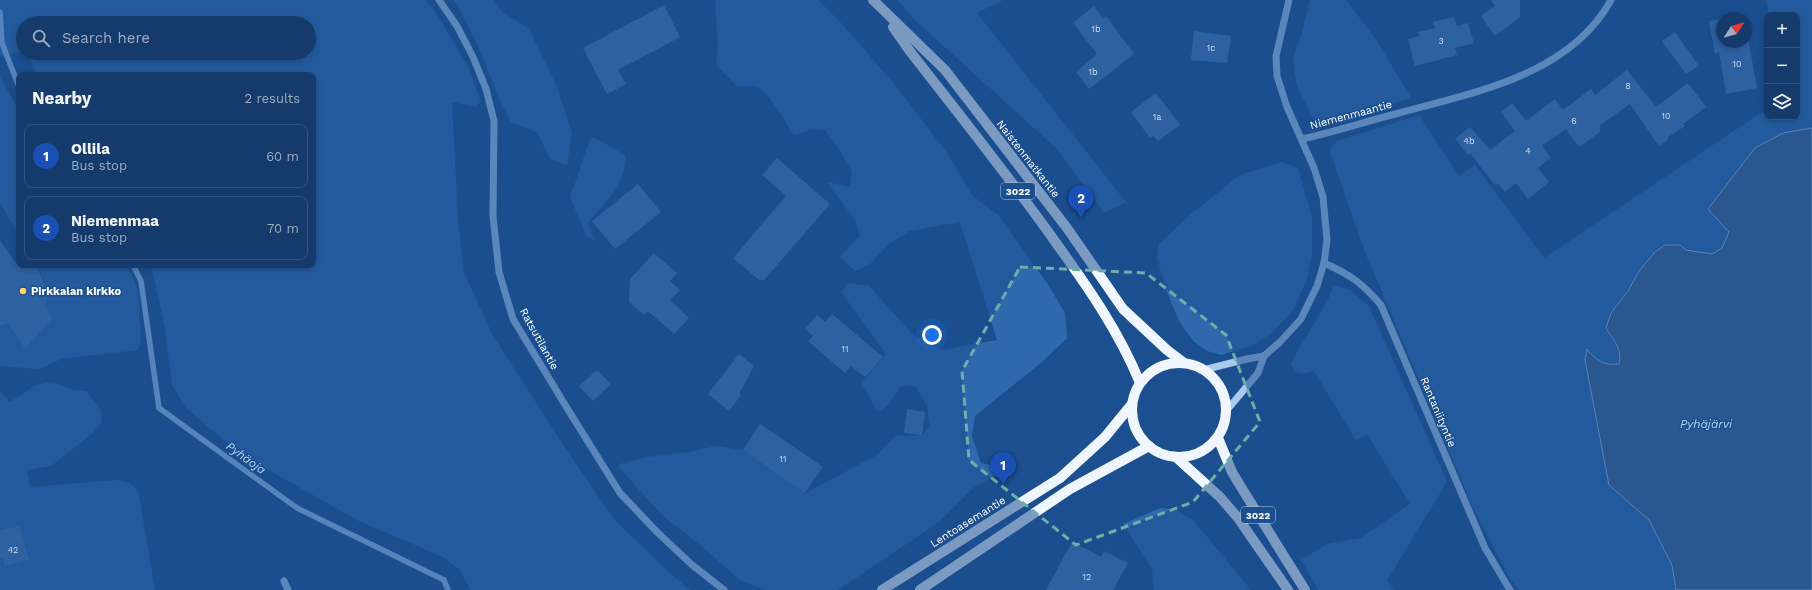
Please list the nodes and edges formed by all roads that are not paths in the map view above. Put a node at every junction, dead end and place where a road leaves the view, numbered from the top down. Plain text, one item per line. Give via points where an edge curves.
1 (439, 0) edge
2 (873, 0) edge
3 (1290, 0) edge
4 (1611, 0) edge
5 (880, 9) junction
6 (1302, 139) junction
7 (1324, 263) junction
8 (1264, 356) junction
9 (1184, 363) junction
10 (1203, 370) junction
11 (1140, 383) junction
12 (1132, 404) junction
13 (1227, 410) junction
14 (1218, 438) junction
15 (1149, 446) junction
16 (1177, 458) junction
17 (284, 580) dead end
18 (288, 590) edge
19 (724, 590) edge
20 (882, 590) edge
21 (920, 590) edge
22 (1288, 590) edge
23 (1305, 590) edge
24 (1510, 590) edge

1 - 19 street, Ratsutilantie via 458,26 473,57 486,89 494,121 493,216 499,272 513,319 620,493 680,553
2 - 5 main road, Naistenmatkantie / 3022
3 - 6 street via 1276,56 1277,76 1287,107
4 - 6 street, Niemenmaantie via 1604,12 1574,44 1536,69 1480,91
5 - 9 main road, Naistenmatkantie / 3022 via 945,70 1067,228 1123,309
5 - 11 main road, Naistenmatkantie / 3022 via 1035,213 1090,290 1123,344
6 - 7 street, Niemenmaantie via 1323,197 1327,240
7 - 8 street, Niemenmaantie via 1317,286 1301,319
7 - 24 street, Rantaniityntie via 1358,280 1381,306 1485,548
8 - 10 street
8 - 13 street, Niemenmaantie via 1258,372
9 - 10 main road, 3022
9 - 11 main road, 3022 via 1158,368
10 - 13 main road, 3022 via 1220,386
11 - 12 main road, 3022
12 - 15 main road, 3022 via 1135,428
12 - 20 main road, Lentoasemantie via 1100,442 1060,478
13 - 14 main road, 3022 via 1225,423
14 - 16 main road, 3022 via 1200,453
14 - 23 main road, 3022 via 1241,488
15 - 16 main road, 3022 via 1162,455
15 - 21 main road via 1070,489
16 - 22 main road, 3022 via 1220,497 1238,518
17 - 18 street

